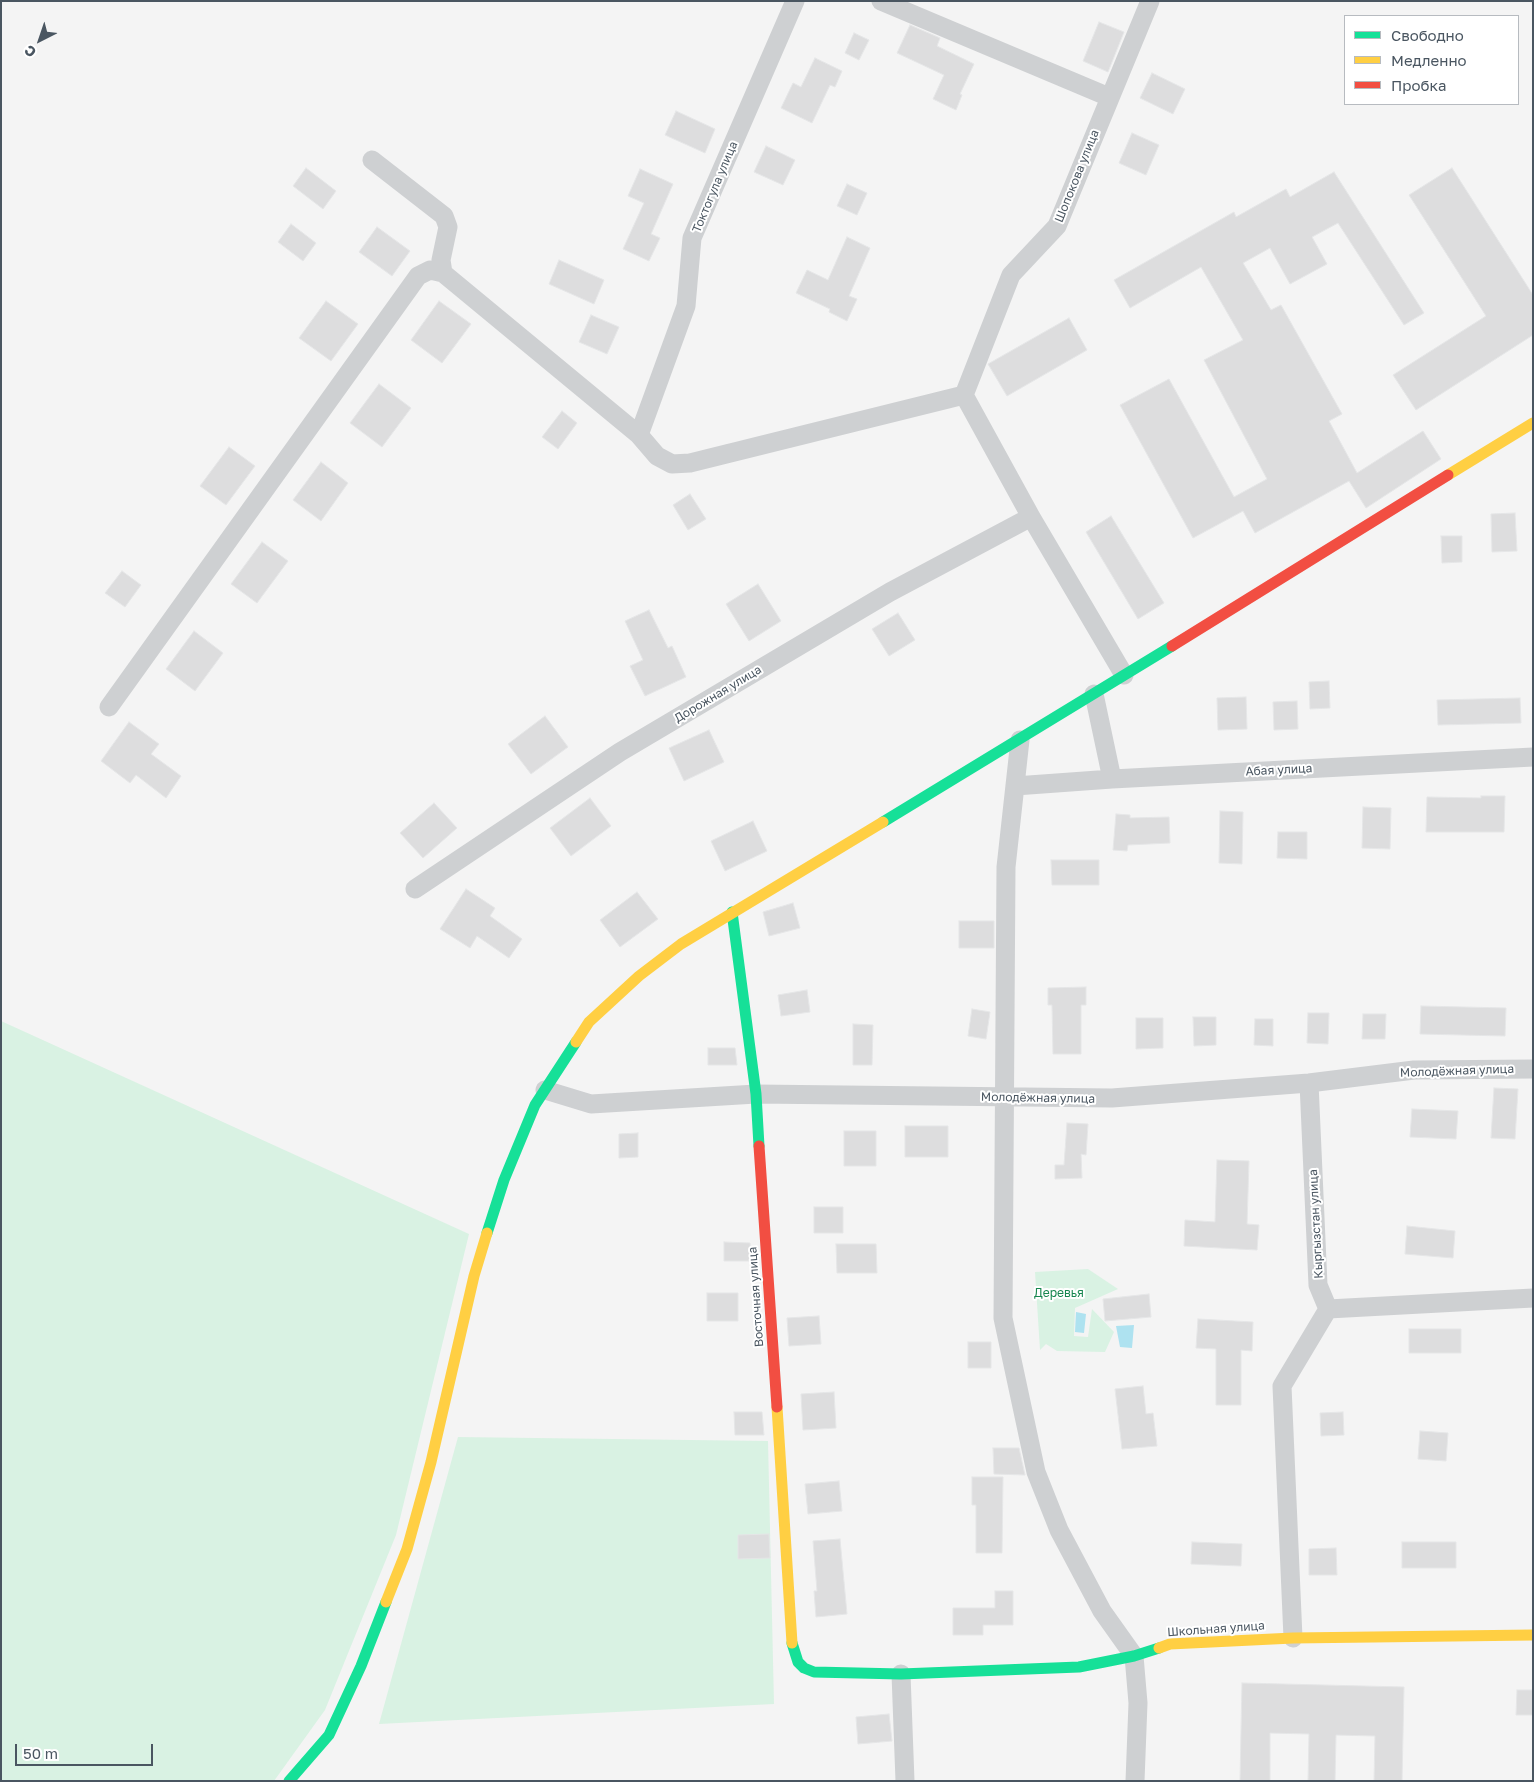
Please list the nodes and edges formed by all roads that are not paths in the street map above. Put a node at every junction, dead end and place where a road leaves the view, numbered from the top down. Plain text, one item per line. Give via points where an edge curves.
1 (795, 1) edge
2 (881, 1) edge
3 (1150, 1) edge
4 (1109, 97) junction
5 (372, 160) dead end
6 (443, 273) junction
7 (964, 395) junction
8 (1533, 423) edge
9 (639, 435) junction
10 (1031, 517) junction
11 (1124, 675) junction
12 (1094, 694) junction
13 (109, 707) dead end
14 (1020, 740) junction
15 (1533, 757) edge
16 (1112, 779) junction
17 (1015, 786) junction
18 (416, 889) dead end
19 (732, 912) junction
20 (1533, 1069) edge
21 (1309, 1083) junction
22 (545, 1090) junction
23 (756, 1094) junction
24 (1006, 1097) junction
25 (1533, 1298) edge
26 (1328, 1309) junction
27 (1533, 1635) edge
28 (1293, 1638) junction
29 (1134, 1656) junction
30 (814, 1672) joint
31 (901, 1674) junction
32 (289, 1781) edge
33 (905, 1781) edge
34 (1135, 1781) edge

1 - 9 street, Токтогула улица via 692,238 686,306
2 - 4 street
3 - 4 street, Шопокова улица
4 - 7 street, Шопокова улица via 1057,226 1011,275
5 - 6 street via 444,216 448,226 441,260
6 - 9 street
6 - 13 street via 430,270 418,276
7 - 9 street via 690,462 672,464 657,456
7 - 10 street
8 - 11 street
10 - 11 street
10 - 18 street, Дорожная улица via 890,592 620,752
11 - 12 street
12 - 14 street
12 - 16 street
14 - 17 street
14 - 19 street
15 - 16 street, Абая улица
16 - 17 street, Абая улица
17 - 24 street via 1006,866
19 - 22 street via 667,954 590,1022
19 - 23 street, Восточная улица
20 - 21 street, Молодёжная улица via 1414,1070
21 - 24 street, Молодёжная улица via 1112,1098
21 - 26 street, Кыргызстан улица via 1318,1285
22 - 23 street, Молодёжная улица via 591,1104
22 - 32 street via 535,1105 504,1180 474,1276 431,1462 407,1549 361,1666 329,1735
23 - 24 street, Молодёжная улица
23 - 30 street, Восточная улица via 793,1651 798,1662
24 - 29 street via 1003,1318 1036,1472 1063,1538 1102,1611
25 - 26 street
26 - 28 street via 1282,1386
27 - 28 street, Школьная улица
28 - 29 street, Школьная улица via 1170,1644
29 - 31 street, Школьная улица via 1079,1667
29 - 34 street via 1138,1703
30 - 31 street, Школьная улица
31 - 33 street

